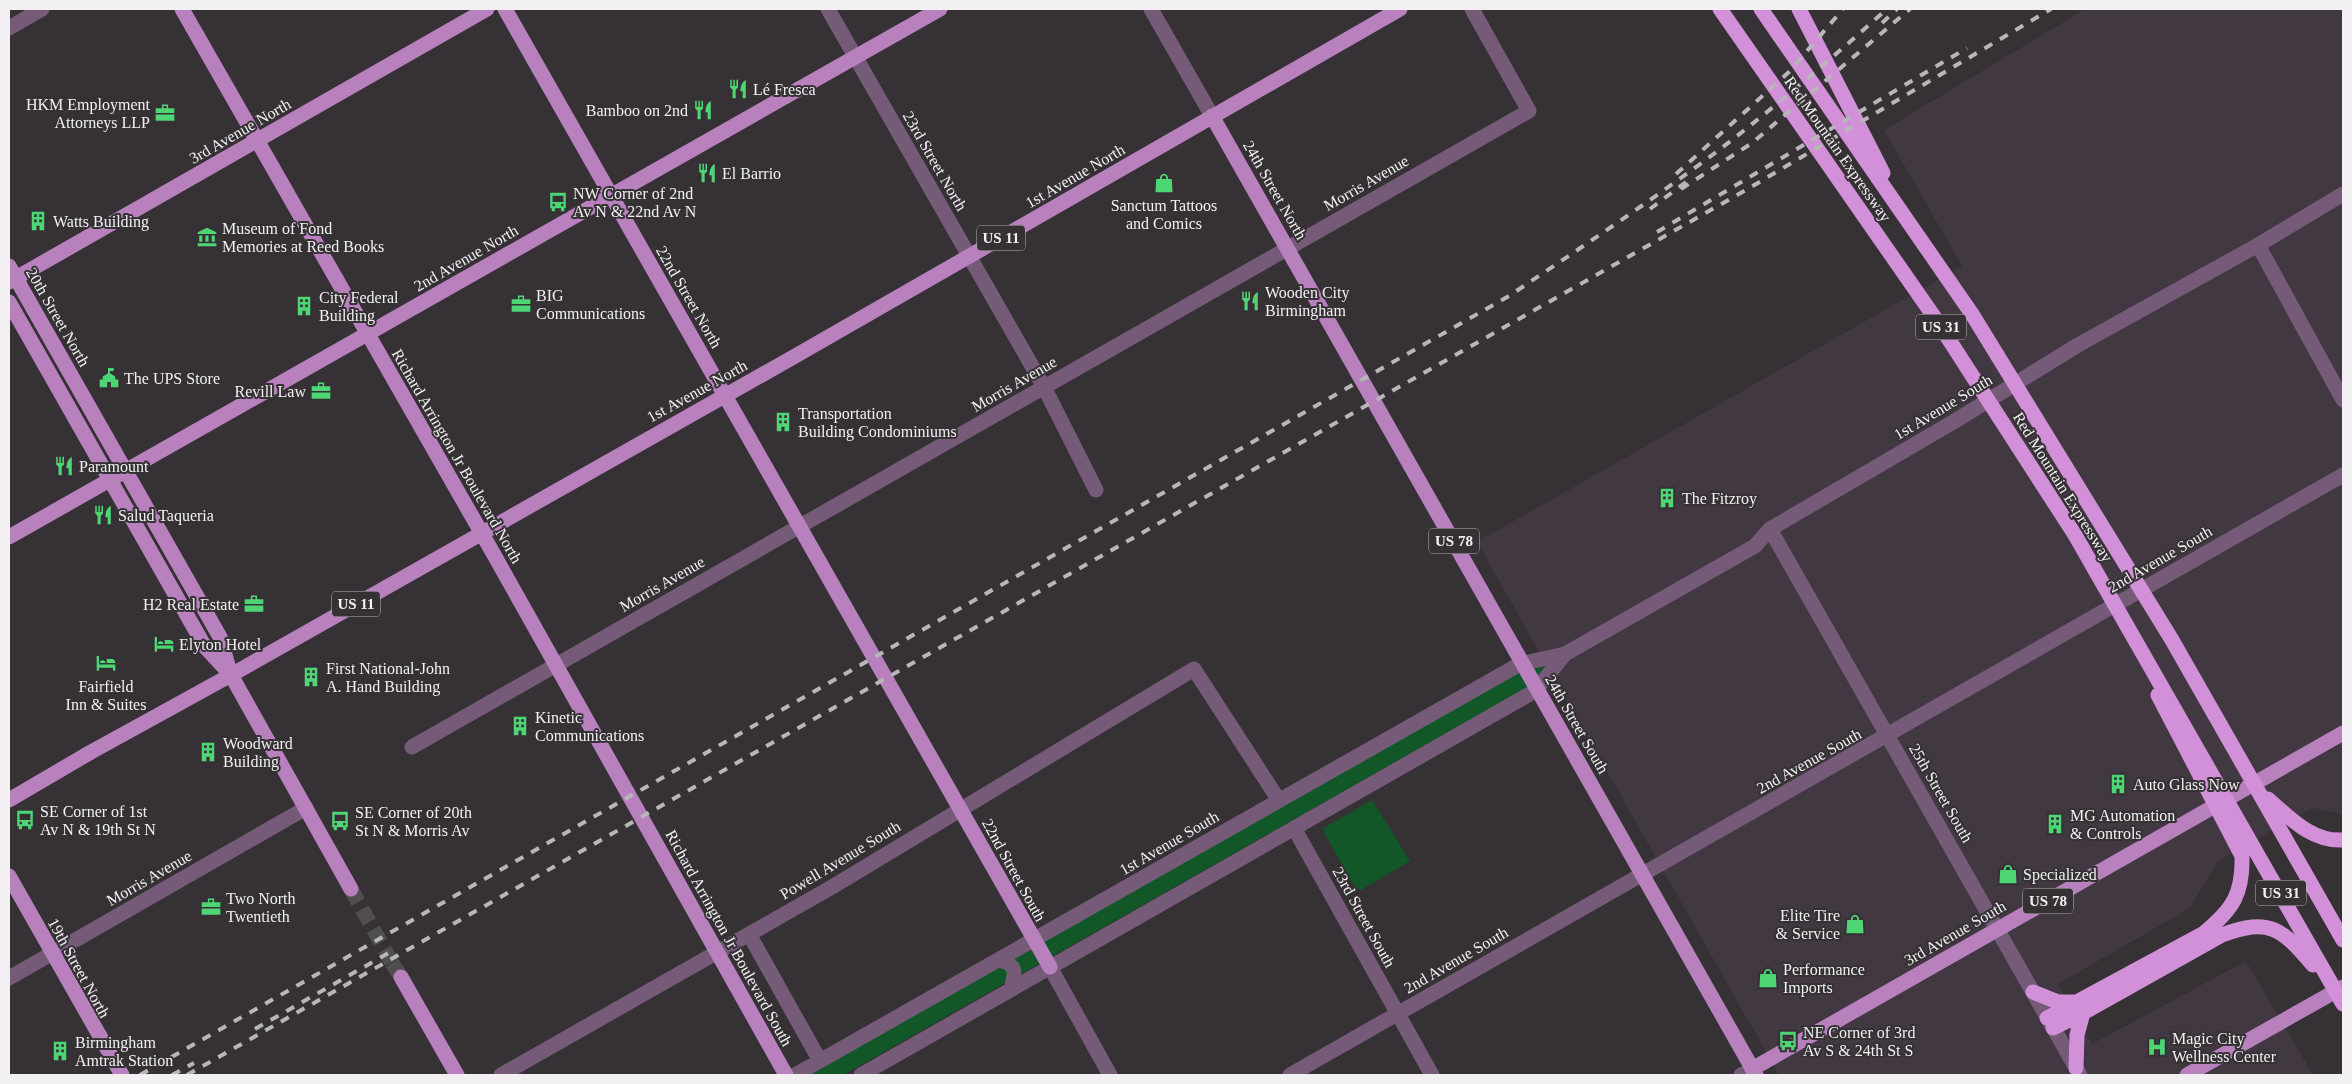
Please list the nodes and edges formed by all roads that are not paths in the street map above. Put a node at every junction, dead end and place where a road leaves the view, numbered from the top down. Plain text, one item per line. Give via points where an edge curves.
1 (42, 9) edge
2 (182, 9) edge
3 (487, 9) edge
4 (505, 9) edge
5 (828, 9) edge
6 (940, 9) edge
7 (1151, 9) edge
8 (1400, 9) edge
9 (1472, 9) edge
10 (1720, 9) edge
11 (1761, 9) edge
12 (1799, 9) edge
13 (9, 28) edge
14 (856, 57) junction
15 (1212, 116) junction
16 (258, 141) junction
17 (2343, 194) edge
18 (611, 196) junction
19 (1911, 227) junction
20 (2258, 245) junction
21 (969, 257) junction
22 (11, 275) edge
23 (9, 302) edge
24 (368, 334) junction
25 (1044, 386) junction
26 (1368, 390) joint
27 (725, 396) junction
28 (2343, 400) edge
29 (126, 472) junction
30 (2343, 475) edge
31 (110, 480) junction
32 (1096, 490) dead end
33 (1770, 528) junction
34 (481, 533) junction
35 (9, 536) edge
36 (1565, 654) junction
37 (231, 675) junction
38 (888, 682) joint
39 (2343, 733) edge
40 (1888, 736) junction
41 (412, 747) dead end
42 (2259, 792) junction
43 (1278, 799) junction
44 (9, 800) edge
45 (306, 808) junction
46 (642, 818) joint
47 (1294, 828) junction
48 (2343, 840) edge
49 (2249, 852) junction
50 (1642, 874) junction
51 (9, 876) edge
52 (351, 889) tunnel mouth
53 (1998, 929) junction
54 (749, 934) junction
55 (1034, 940) junction
56 (2343, 940) edge
57 (2301, 941) junction
58 (52, 955) junction
59 (998, 960) junction
60 (1050, 967) junction
61 (401, 977) tunnel mouth
62 (9, 978) edge
63 (1011, 989) junction
64 (2033, 992) junction
65 (2341, 994) edge
66 (2080, 1008) junction
67 (1398, 1014) junction
68 (2050, 1023) junction
69 (820, 1061) junction
70 (2078, 1072) edge
71 (1750, 1073) edge
72 (122, 1075) edge
73 (457, 1075) edge
74 (500, 1075) edge
75 (786, 1075) edge
76 (795, 1075) edge
77 (861, 1075) edge
78 (1110, 1075) edge
79 (1290, 1075) edge
80 (1432, 1075) edge
81 (2187, 1075) edge

1 - 13 street
2 - 16 main road, Richard Arrington Jr Boulevard North
3 - 16 main road, 3rd Avenue North
4 - 18 main road, 22nd Street North
5 - 14 street, 23rd Street North
6 - 14 main road, 2nd Avenue North
7 - 15 street, 24th Street North
8 - 15 main road, 1st Avenue North / US 11
9 - 25 street, Morris Avenue via 1529,111
10 - 49 highway, Red Mountain Expressway / US 31 via 1935,318 2076,535 2155,672 2157,693 2192,748
11 - 19 highway, Red Mountain Expressway / US 31
12 - 19 highway
14 - 18 main road, 2nd Avenue North
14 - 21 street, 23rd Street North
15 - 21 main road, 1st Avenue North / US 11
15 - 26 main road, 24th Street North / US 78
16 - 22 main road, 3rd Avenue North
16 - 24 main road, Richard Arrington Jr Boulevard North
17 - 20 street, 1st Avenue South
18 - 24 main road, 2nd Avenue North
18 - 27 main road, 22nd Street North
19 - 42 highway, Red Mountain Expressway / US 31 via 1972,314 2172,640
20 - 28 street
20 - 33 street, 1st Avenue South via 2078,345 1955,421
21 - 25 street, 23rd Street North
21 - 27 main road, 1st Avenue North / US 11
22 - 29 main road, 20th Street North
23 - 31 main road, 20th Street North
24 - 29 main road, 2nd Avenue North
24 - 34 main road, Richard Arrington Jr Boulevard North
25 - 32 street, 23rd Street North
25 - 41 street, Morris Avenue
26 - 50 main road, 24th Street South / US 78
27 - 34 main road, 1st Avenue North / US 11
27 - 38 main road, 22nd Street North
29 - 31 main road, 2nd Avenue North
29 - 37 main road, 20th Street North via 220,637
30 - 40 street, 2nd Avenue South
31 - 35 main road, 2nd Avenue North
31 - 37 main road, 20th Street North via 205,647
33 - 36 street, 1st Avenue South via 1755,546
33 - 40 street, 25th Street South
34 - 37 main road, 1st Avenue North / US 11
34 - 46 main road, Richard Arrington Jr Boulevard North
36 - 43 street, 1st Avenue South via 1520,664
36 - 47 street, 1st Avenue South via 1535,691
37 - 44 main road, 1st Avenue North / US 11
37 - 45 main road, 20th Street North
38 - 55 main road, 22nd Street South
39 - 53 main road, 3rd Avenue South / US 78
40 - 50 street, 2nd Avenue South
40 - 53 street, 25th Street South
42 - 48 highway via 2317,836
42 - 56 highway, Red Mountain Expressway / US 31
43 - 54 street, Powell Avenue South via 1194,669
43 - 55 street, 1st Avenue South
45 - 52 main road, 20th Street North
45 - 58 street, Morris Avenue
46 - 75 main road, Richard Arrington Jr Boulevard South
47 - 60 street, 1st Avenue South
47 - 67 street, 23rd Street South
49 - 57 highway, US 31
49 - 66 highway via 2236,899 2224,917 2204,933
50 - 67 street, 2nd Avenue South
50 - 71 main road, 24th Street South / US 78
51 - 58 main road, 19th Street North
53 - 64 street, 25th Street South
53 - 71 main road, 3rd Avenue South / US 78
54 - 69 street
54 - 74 street, Powell Avenue South
55 - 59 street, 1st Avenue South
55 - 60 main road, 22nd Street South
57 - 65 highway
57 - 66 highway via 2272,927 2245,926 2222,934
58 - 62 street, Morris Avenue
58 - 72 main road, 19th Street North
59 - 63 street via 1009,962 1014,967 1016,974
59 - 69 street, 1st Avenue South
60 - 63 street, 1st Avenue South
60 - 78 street, 22nd Street South
61 - 73 main road
63 - 77 street, 1st Avenue South
64 - 66 highway
64 - 68 street, 25th Street South
65 - 81 main road
66 - 68 highway
66 - 70 highway via 2076,1035
67 - 79 street, 2nd Avenue South
67 - 80 street, 23rd Street South
68 - 70 street, 25th Street South
69 - 76 street, 1st Avenue South

